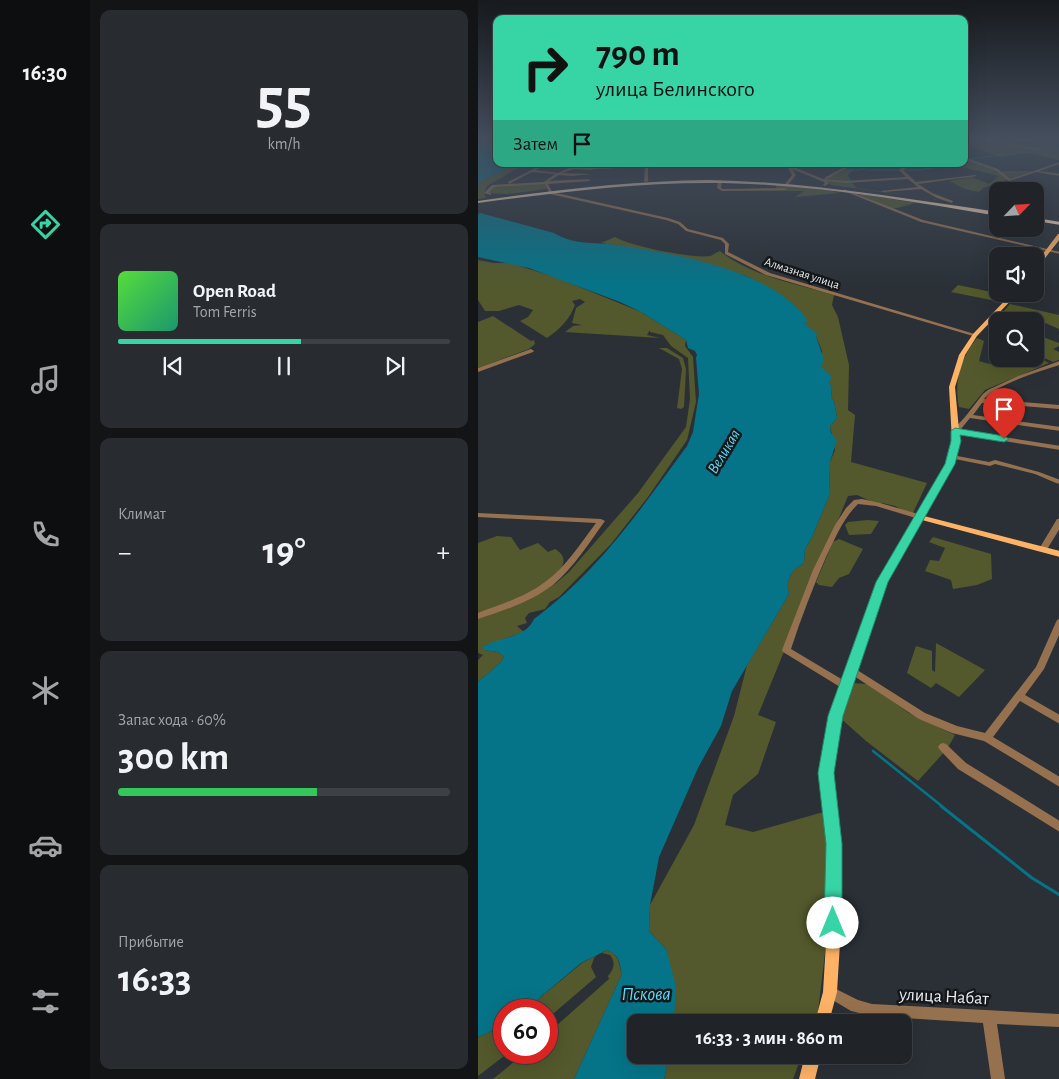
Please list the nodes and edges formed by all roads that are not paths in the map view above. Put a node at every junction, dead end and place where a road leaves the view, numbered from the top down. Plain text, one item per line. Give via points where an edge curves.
1 (490, 187) edge
2 (549, 187) edge
3 (579, 187) edge
4 (591, 187) edge
5 (719, 187) edge
6 (756, 187) edge
7 (814, 187) edge
8 (833, 187) edge
9 (923, 188) joint
10 (845, 190) junction
11 (883, 190) dead end
12 (550, 192) junction
13 (490, 194) dead end
14 (910, 200) junction
15 (481, 201) edge
16 (921, 201) junction
17 (953, 202) junction
18 (989, 211) edge
19 (989, 212) edge
20 (1044, 220) edge
21 (1060, 223) edge
22 (1060, 235) edge
23 (1048, 250) junction
24 (1060, 253) edge
25 (1044, 255) edge
26 (1006, 302) edge
27 (975, 335) junction
28 (531, 350) dead end
29 (1060, 363) edge
30 (478, 370) edge
31 (981, 401) junction
32 (1060, 407) edge
33 (968, 416) junction
34 (1060, 428) edge
35 (955, 431) junction
36 (1060, 448) edge
37 (952, 457) junction
38 (1058, 482) dead end
39 (478, 515) edge
40 (919, 517) junction
41 (1060, 520) edge
42 (1044, 549) junction
43 (1060, 554) edge
44 (478, 616) edge
45 (1060, 622) edge
46 (851, 670) junction
47 (845, 686) junction
48 (1019, 696) junction
49 (1060, 720) edge
50 (987, 738) junction
51 (943, 747) dead end
52 (1060, 783) edge
53 (1060, 827) edge
54 (830, 992) junction
55 (824, 1014) edge
56 (990, 1017) junction
57 (1060, 1020) edge
58 (811, 1064) edge
59 (807, 1079) edge
60 (998, 1079) edge

1 - 13 street via 486,193
2 - 12 street
3 - 12 highway
4 - 12 highway
5 - 6 street via 722,190
7 - 10 highway
8 - 14 highway
9 - 11 street
9 - 17 street via 939,200
10 - 14 highway
10 - 23 street via 922,221
12 - 15 highway
12 - 27 street, Алмазная улица via 670,220 689,231 722,239 727,244 726,253 768,274
14 - 16 highway
16 - 17 highway
16 - 19 highway
17 - 18 highway
20 - 21 highway
22 - 23 main road
23 - 24 street
23 - 25 main road
26 - 27 main road
27 - 35 main road via 962,355 952,381
28 - 30 street
29 - 31 street via 986,394
31 - 32 street
31 - 33 street
33 - 34 street
33 - 35 street
35 - 36 street
35 - 37 main road
37 - 38 street via 990,464 996,462
37 - 40 main road
39 - 44 street via 601,522 551,582 532,594
40 - 42 main road
40 - 46 main road via 882,582
40 - 47 street via 867,502 855,502 842,518 806,592 786,650
41 - 42 street
42 - 43 main road
45 - 48 street via 1040,669
46 - 47 main road
46 - 50 street via 937,724
47 - 54 main road via 835,716 826,773 834,844
48 - 49 street
48 - 50 street
50 - 52 street
51 - 53 street via 962,766
54 - 55 main road
54 - 56 street, улица Набат via 872,1010
56 - 57 street, улица Набат
56 - 60 street
58 - 59 main road

